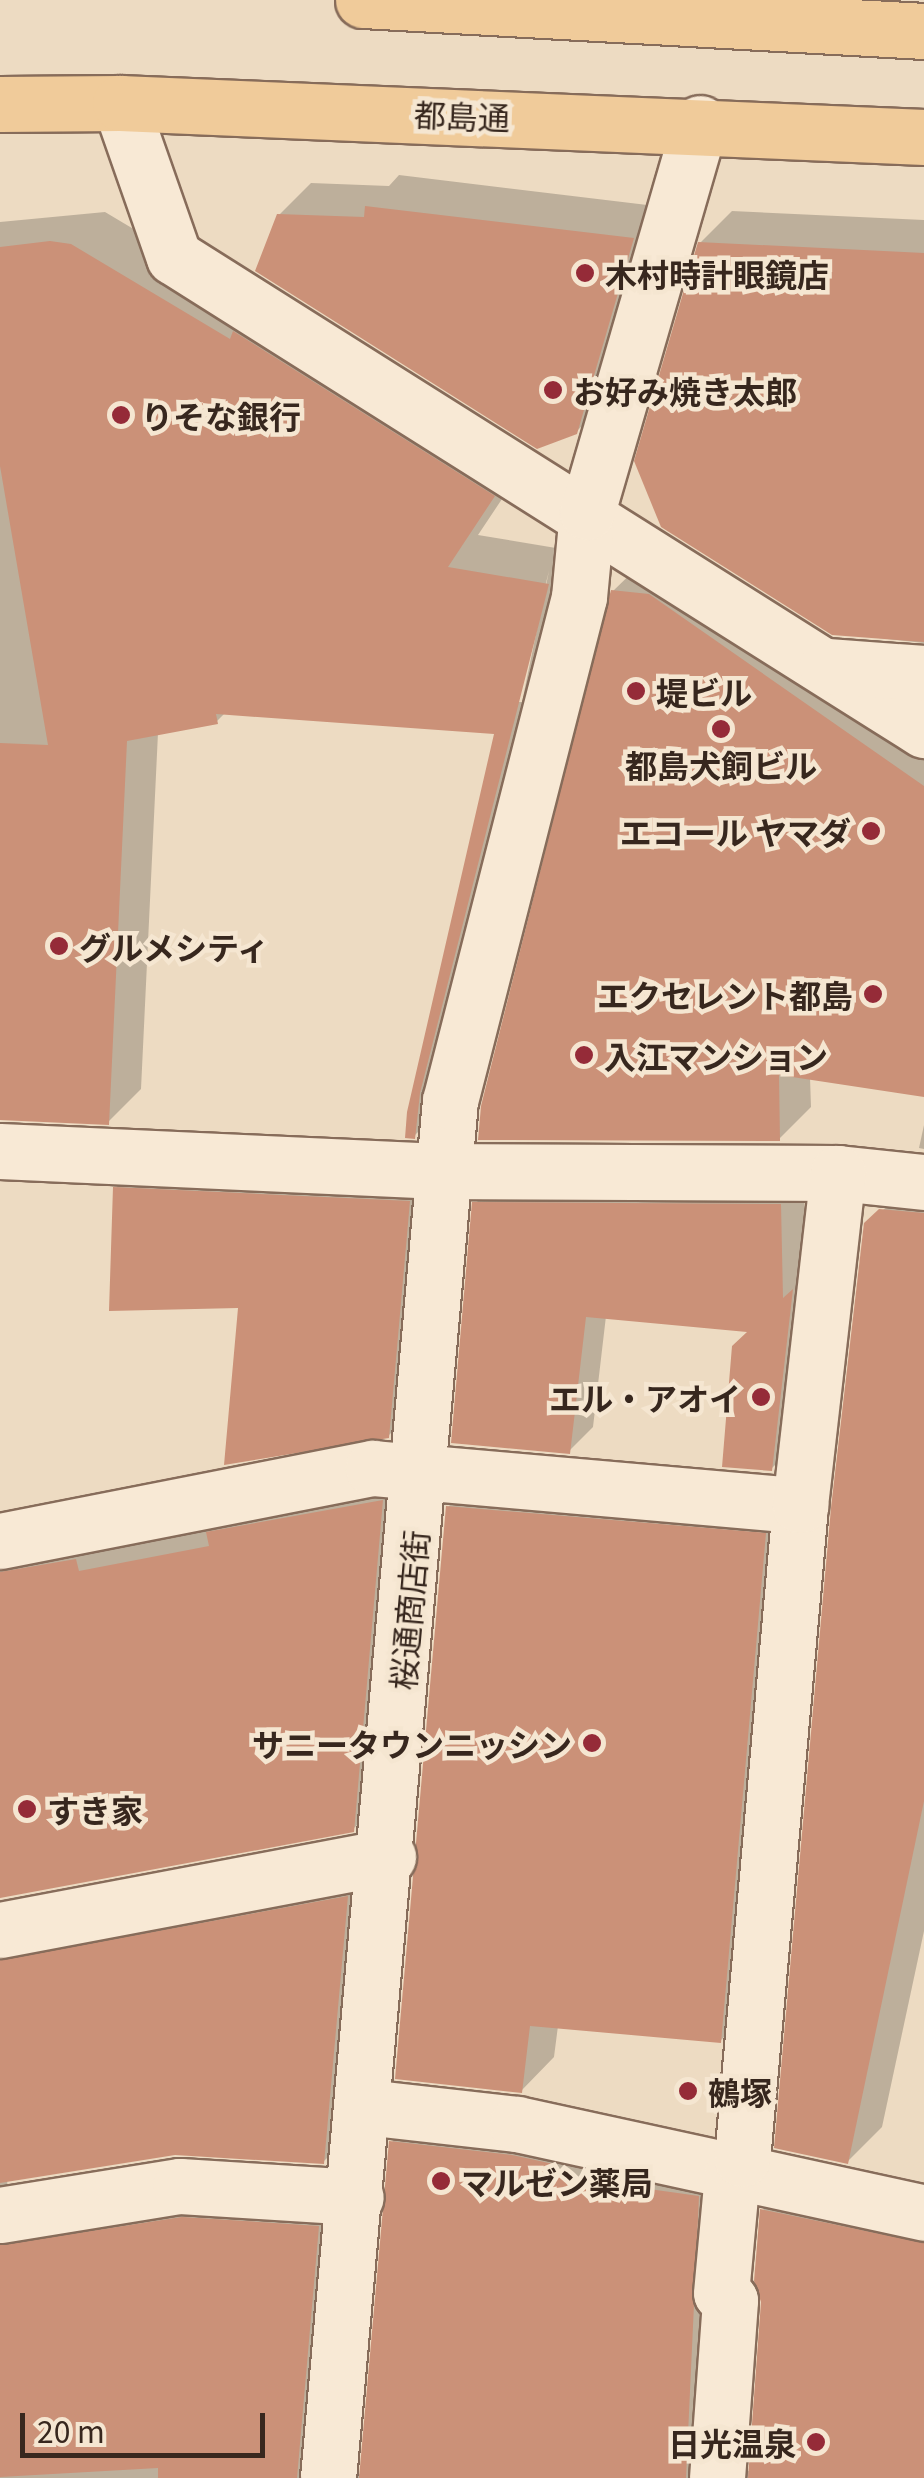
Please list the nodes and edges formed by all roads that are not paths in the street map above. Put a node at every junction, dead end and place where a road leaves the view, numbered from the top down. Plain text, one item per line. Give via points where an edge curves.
1 (362, 0) edge
2 (924, 31) edge
3 (120, 103) junction
4 (0, 104) edge
5 (700, 123) junction
6 (924, 136) edge
7 (587, 512) junction
8 (824, 666) junction
9 (924, 672) edge
10 (924, 730) edge
11 (0, 1151) edge
12 (440, 1172) junction
13 (838, 1173) junction
14 (924, 1182) edge
15 (420, 1471) junction
16 (800, 1505) junction
17 (0, 1541) edge
18 (388, 1857) junction
19 (0, 1930) edge
20 (365, 2107) junction
21 (732, 2175) junction
22 (356, 2197) junction
23 (924, 2212) edge
24 (0, 2215) edge
25 (328, 2478) edge
26 (717, 2478) edge

1 - 2 main road
3 - 4 main road, 都島通
3 - 5 main road, 都島通
3 - 7 street via 174,257
5 - 6 main road, 都島通
5 - 7 street, 桜通商店街
7 - 8 street
7 - 12 street, 桜通商店街 via 579,597 450,1101
8 - 9 street
8 - 10 street
11 - 12 street
12 - 13 street
12 - 15 street, 桜通商店街
13 - 14 street
13 - 16 street
15 - 16 street
15 - 17 street via 373,1468
15 - 18 street, 桜通商店街
16 - 21 street via 742,2159
18 - 19 street
18 - 20 street, 桜通商店街
20 - 21 street via 517,2124
20 - 22 street, 桜通商店街
21 - 23 street
21 - 26 street via 721,2293 730,2300
22 - 24 street via 180,2186
22 - 25 street, 桜通商店街

